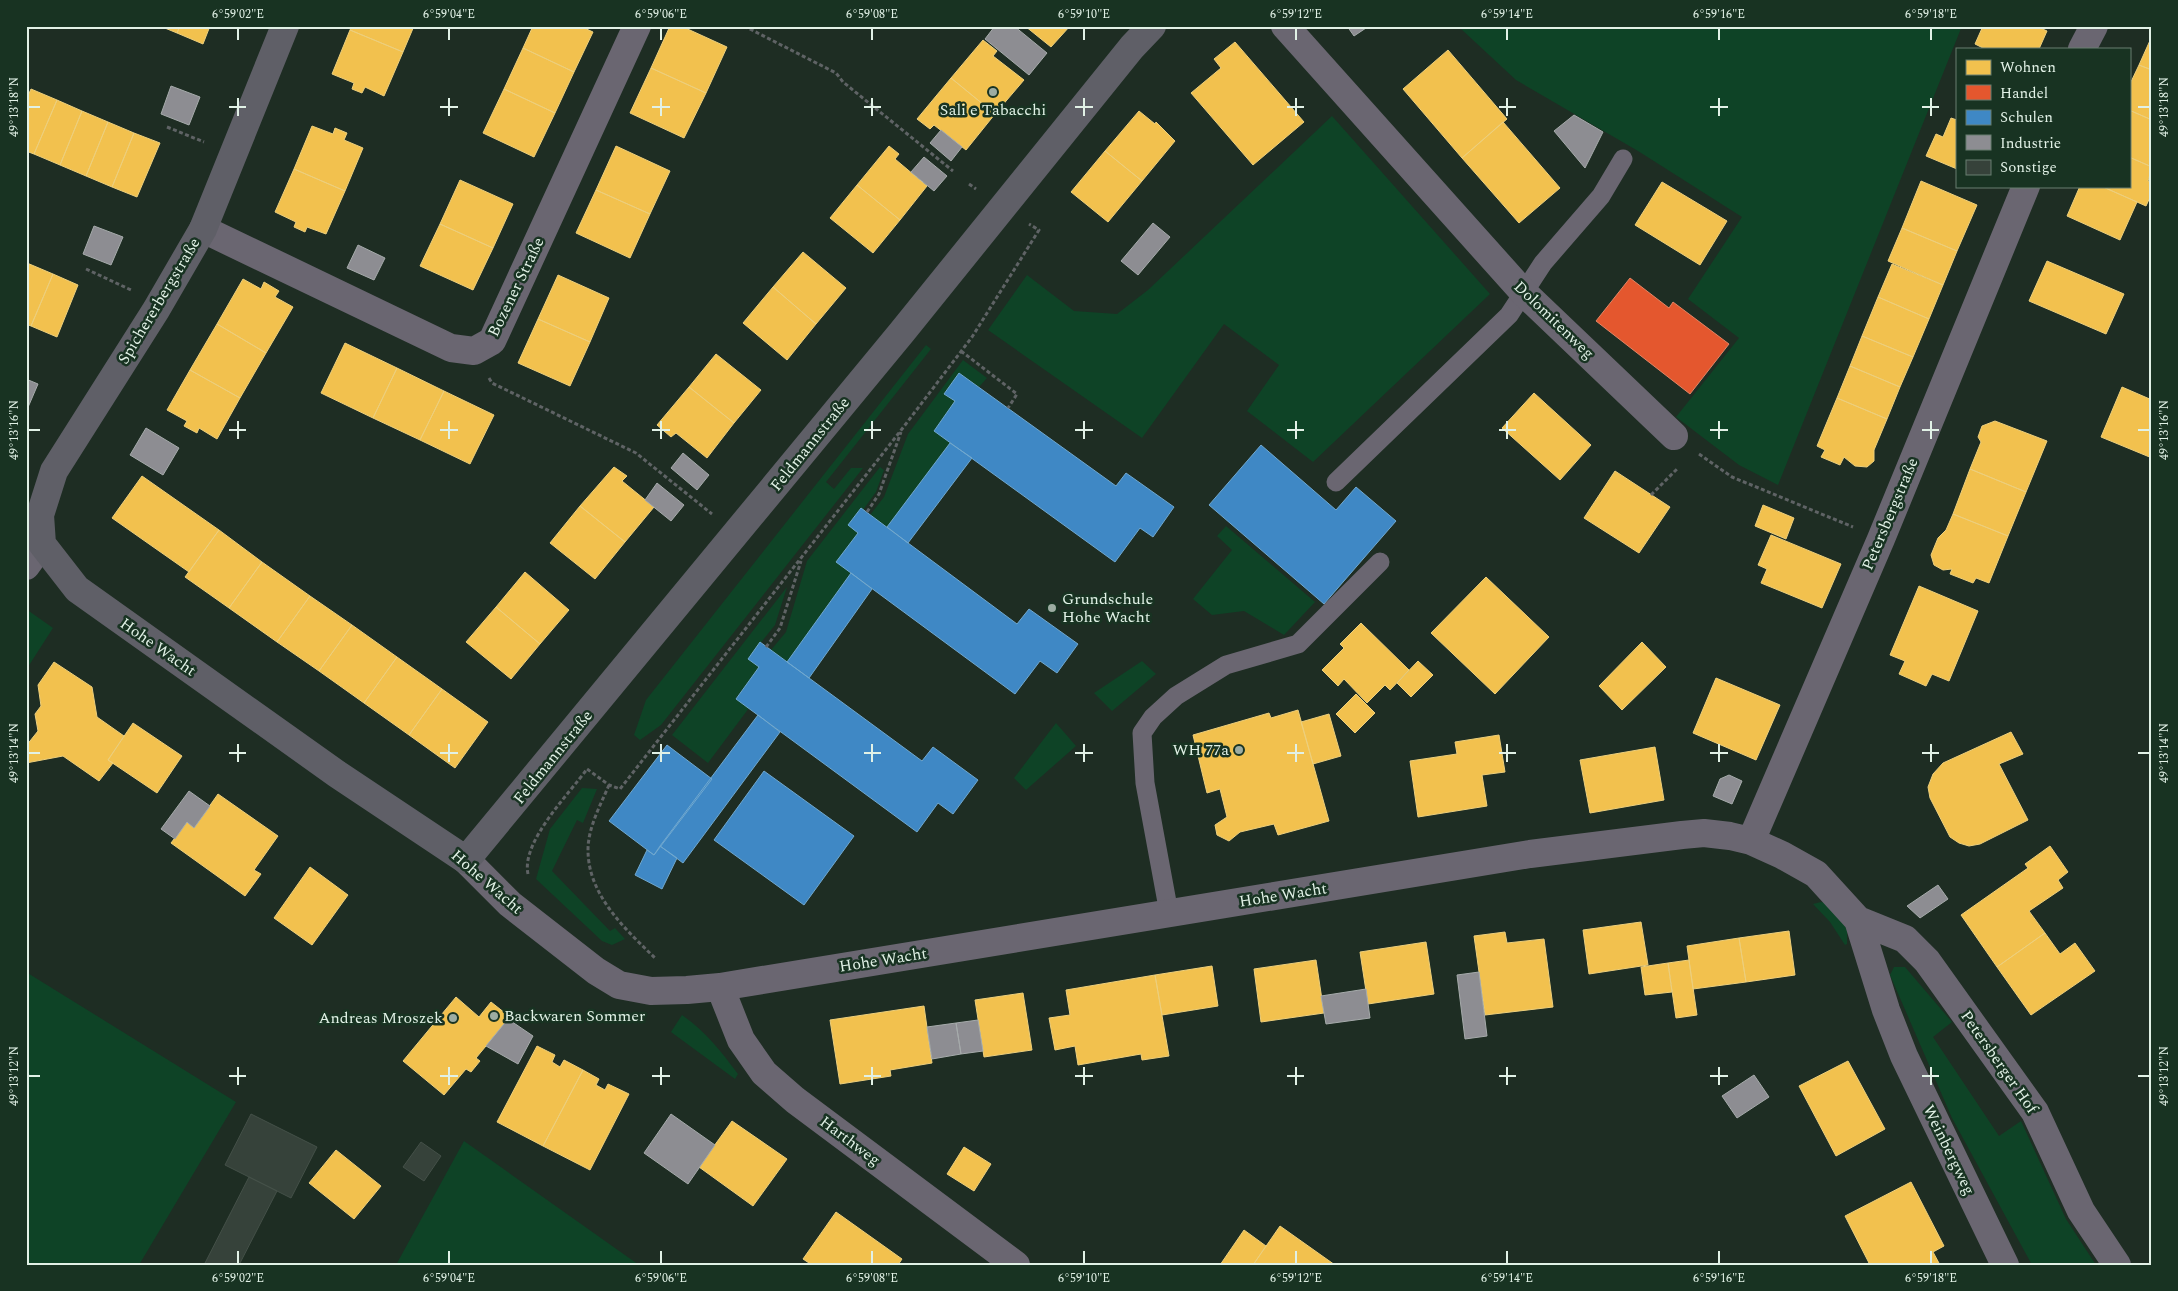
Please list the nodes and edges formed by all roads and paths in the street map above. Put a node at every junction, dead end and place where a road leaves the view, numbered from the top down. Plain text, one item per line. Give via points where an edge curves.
1 (285, 26) edge
2 (637, 26) edge
3 (744, 26) edge
4 (1152, 26) edge
5 (1285, 26) edge
6 (2094, 26) edge
7 (2083, 48) edge
8 (167, 127) dead end
9 (234, 154) junction
10 (1623, 160) dead end
11 (953, 171) dead end
12 (2025, 188) edge
13 (203, 229) junction
14 (1037, 233) dead end
15 (86, 269) dead end
16 (1524, 293) junction
17 (160, 303) junction
18 (474, 351) junction
19 (961, 351) junction
20 (1008, 408) dead end
21 (902, 429) junction
22 (1674, 436) joint
23 (1676, 469) dead end
24 (1336, 482) dead end
25 (1651, 495) dead end
26 (691, 497) dead end
27 (866, 512) dead end
28 (1880, 539) junction
29 (34, 540) edge
30 (802, 558) junction
31 (1380, 562) dead end
32 (26, 566) edge
33 (766, 647) dead end
34 (609, 785) junction
35 (1751, 841) junction
36 (466, 860) junction
37 (531, 880) dead end
38 (1169, 913) junction
39 (1858, 920) junction
40 (633, 937) dead end
41 (720, 987) junction
42 (1016, 1265) edge
43 (2005, 1265) edge
44 (2116, 1265) edge

1 - 9 street, Spichererbergstraße
2 - 18 street, Bozener Straße via 492,342
3 - 11 path via 836,73 842,82
4 - 36 street, Feldmannstraße
5 - 16 street, Dolomitenweg
6 - 7 street
8 - 9 path
9 - 13 street, Spichererbergstraße
10 - 16 lane via 1601,196 1543,263
12 - 28 street, Petersbergstraße
13 - 17 street, Spichererbergstraße
13 - 18 street, Bozener Straße via 451,348
14 - 19 path
15 - 17 path
16 - 22 street, Dolomitenweg
16 - 24 lane via 1509,315
17 - 29 street, Spichererbergstraße via 54,471
18 - 26 path via 492,383 636,453
19 - 20 path via 1017,394
19 - 21 path
21 - 27 path via 880,494
21 - 30 path
22 - 28 path via 1732,477
23 - 25 path
28 - 35 street, Petersbergstraße
29 - 32 street
29 - 36 street, Hohe Wacht via 77,589 338,774
30 - 33 path via 780,628
30 - 34 path via 620,789
31 - 38 lane via 1298,644 1226,665 1176,696 1153,717 1142,733 1145,783
34 - 37 path via 587,769 535,838 527,872
34 - 40 path via 592,825 588,850 600,895
35 - 38 street, Hohe Wacht via 1704,834 1638,840
35 - 39 street, Hohe Wacht via 1816,874
36 - 41 street, Hohe Wacht via 510,904 619,985 651,991
38 - 41 street, Hohe Wacht
39 - 43 street, Weinbergweg via 1904,1056
39 - 44 street, Petersberger Hof via 1905,939 1944,982 2035,1112 2081,1212
41 - 42 street, Harthweg via 741,1040 764,1073 794,1100

